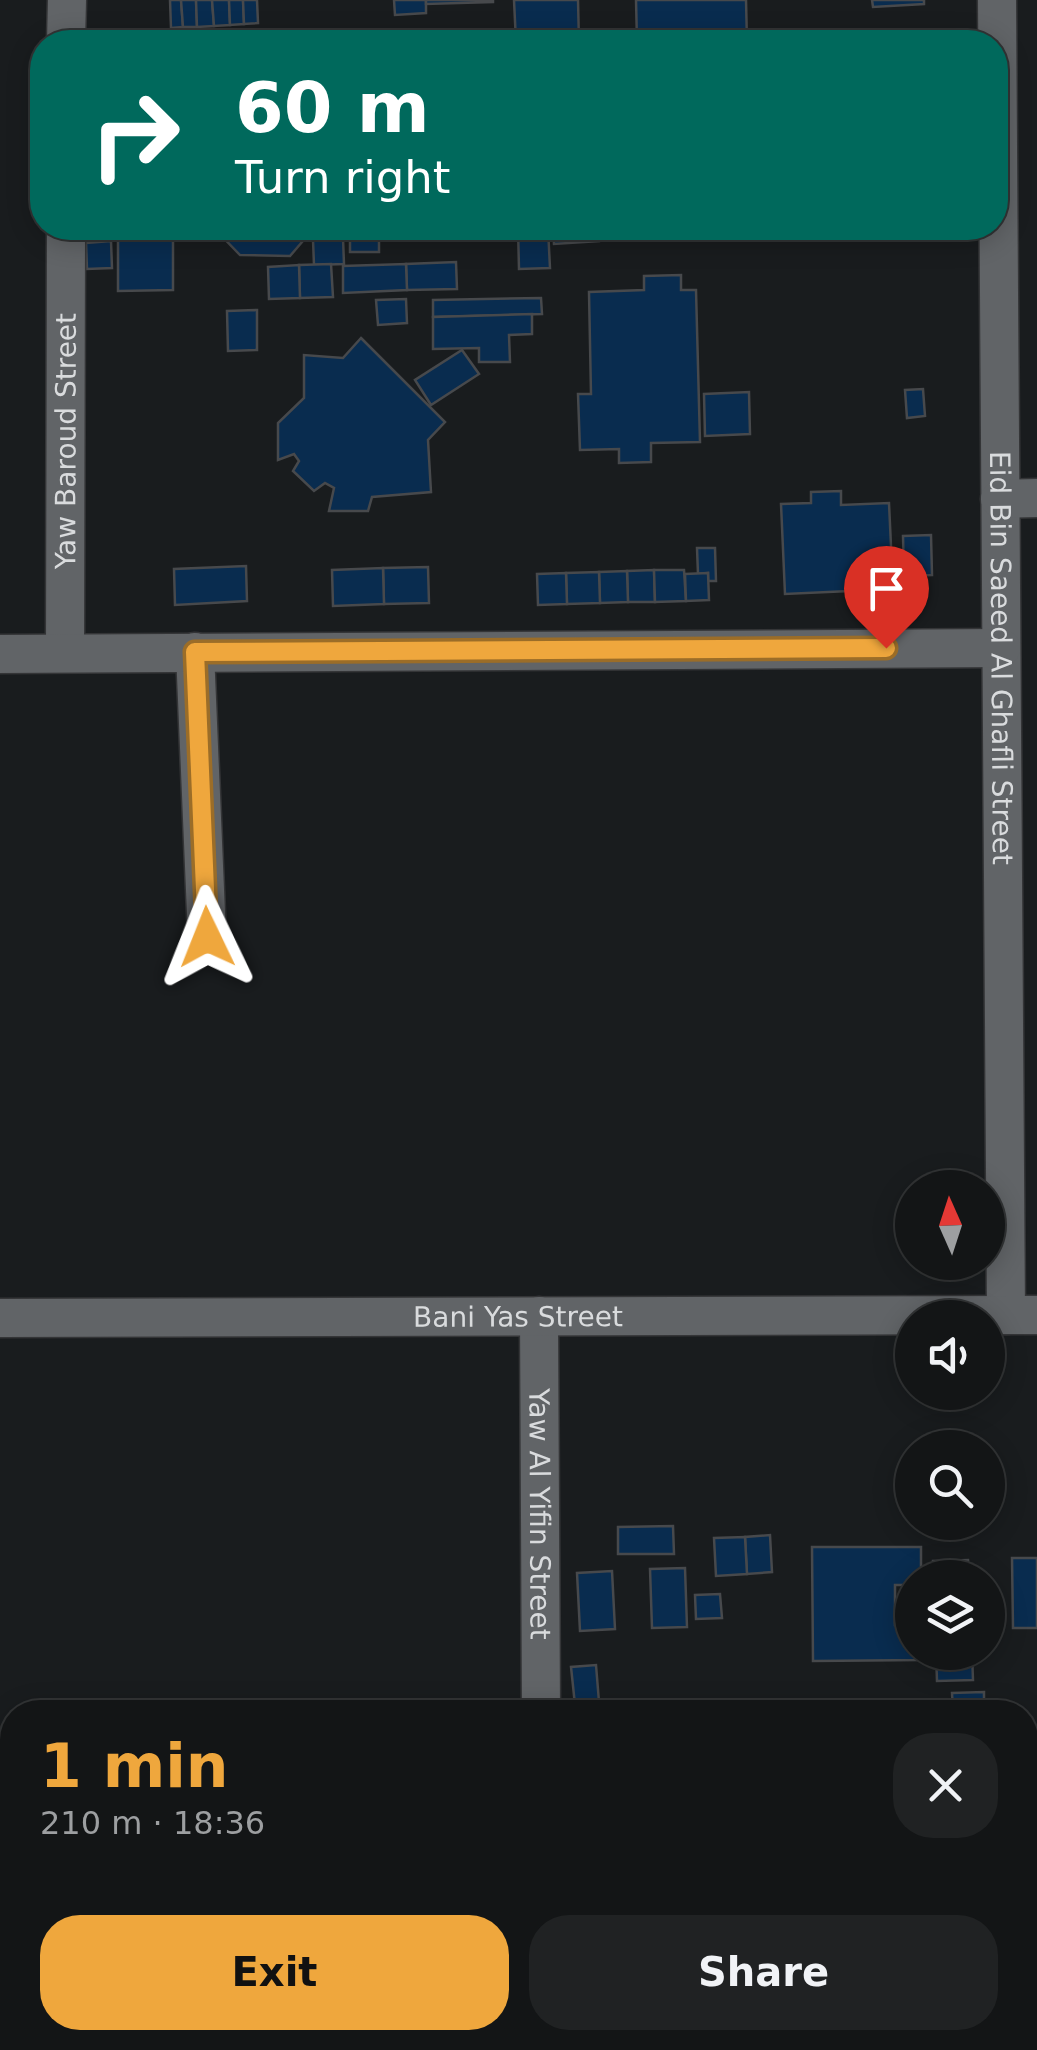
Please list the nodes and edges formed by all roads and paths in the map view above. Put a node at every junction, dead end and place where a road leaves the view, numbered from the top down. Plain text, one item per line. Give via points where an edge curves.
1 (66, 0) edge
2 (997, 0) edge
3 (66, 30) edge
4 (998, 30) edge
5 (66, 240) edge
6 (1007, 240) edge
7 (1018, 498) edge
8 (1001, 648) junction
9 (195, 652) junction
10 (64, 653) junction
11 (0, 654) edge
12 (207, 937) dead end
13 (1022, 1315) edge
14 (539, 1316) junction
15 (0, 1318) edge
16 (541, 1700) edge

1 - 3 street
2 - 4 street, Eid Bin Saeed Al Ghafli Street
5 - 10 street, Yaw Baroud Street
6 - 7 street, Eid Bin Saeed Al Ghafli Street
7 - 8 street, Eid Bin Saeed Al Ghafli Street
8 - 9 street
8 - 13 street, Eid Bin Saeed Al Ghafli Street
9 - 10 street
9 - 12 street
10 - 11 street
13 - 14 street, Bani Yas Street
14 - 15 street, Bani Yas Street
14 - 16 street, Yaw Al Yifin Street

